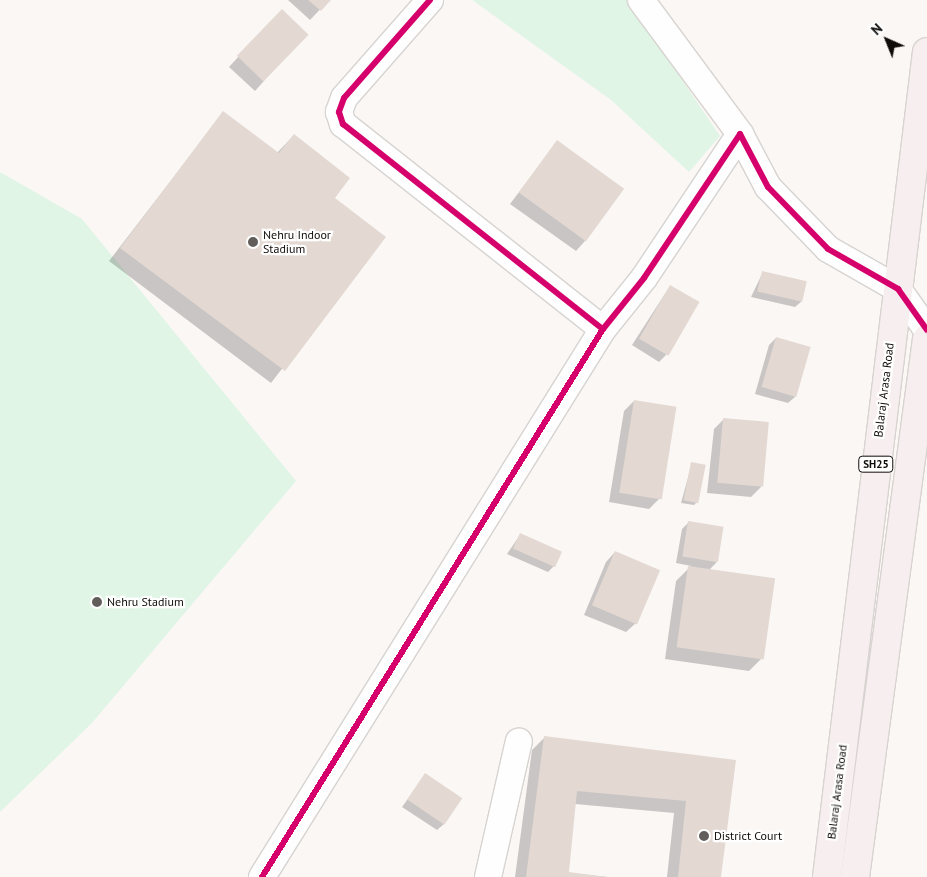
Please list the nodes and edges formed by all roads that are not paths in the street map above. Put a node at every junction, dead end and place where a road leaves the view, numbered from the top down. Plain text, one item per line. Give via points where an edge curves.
1 (430, 0) edge
2 (641, 0) edge
3 (927, 52) edge
4 (740, 134) junction
5 (898, 289) junction
6 (603, 329) junction
7 (927, 330) edge
8 (927, 339) edge
9 (519, 741) dead end
10 (262, 877) edge
11 (488, 877) edge
12 (827, 877) edge
13 (854, 877) edge

1 - 6 street via 344,98 339,112 343,124
2 - 4 street
3 - 5 main road, Balaraj Arasa Road / SH25
4 - 5 street via 768,187 828,249
4 - 6 street via 644,278
5 - 7 street
5 - 12 main road, Balaraj Arasa Road / SH25
6 - 10 street
8 - 13 main road, SH25
9 - 11 street

